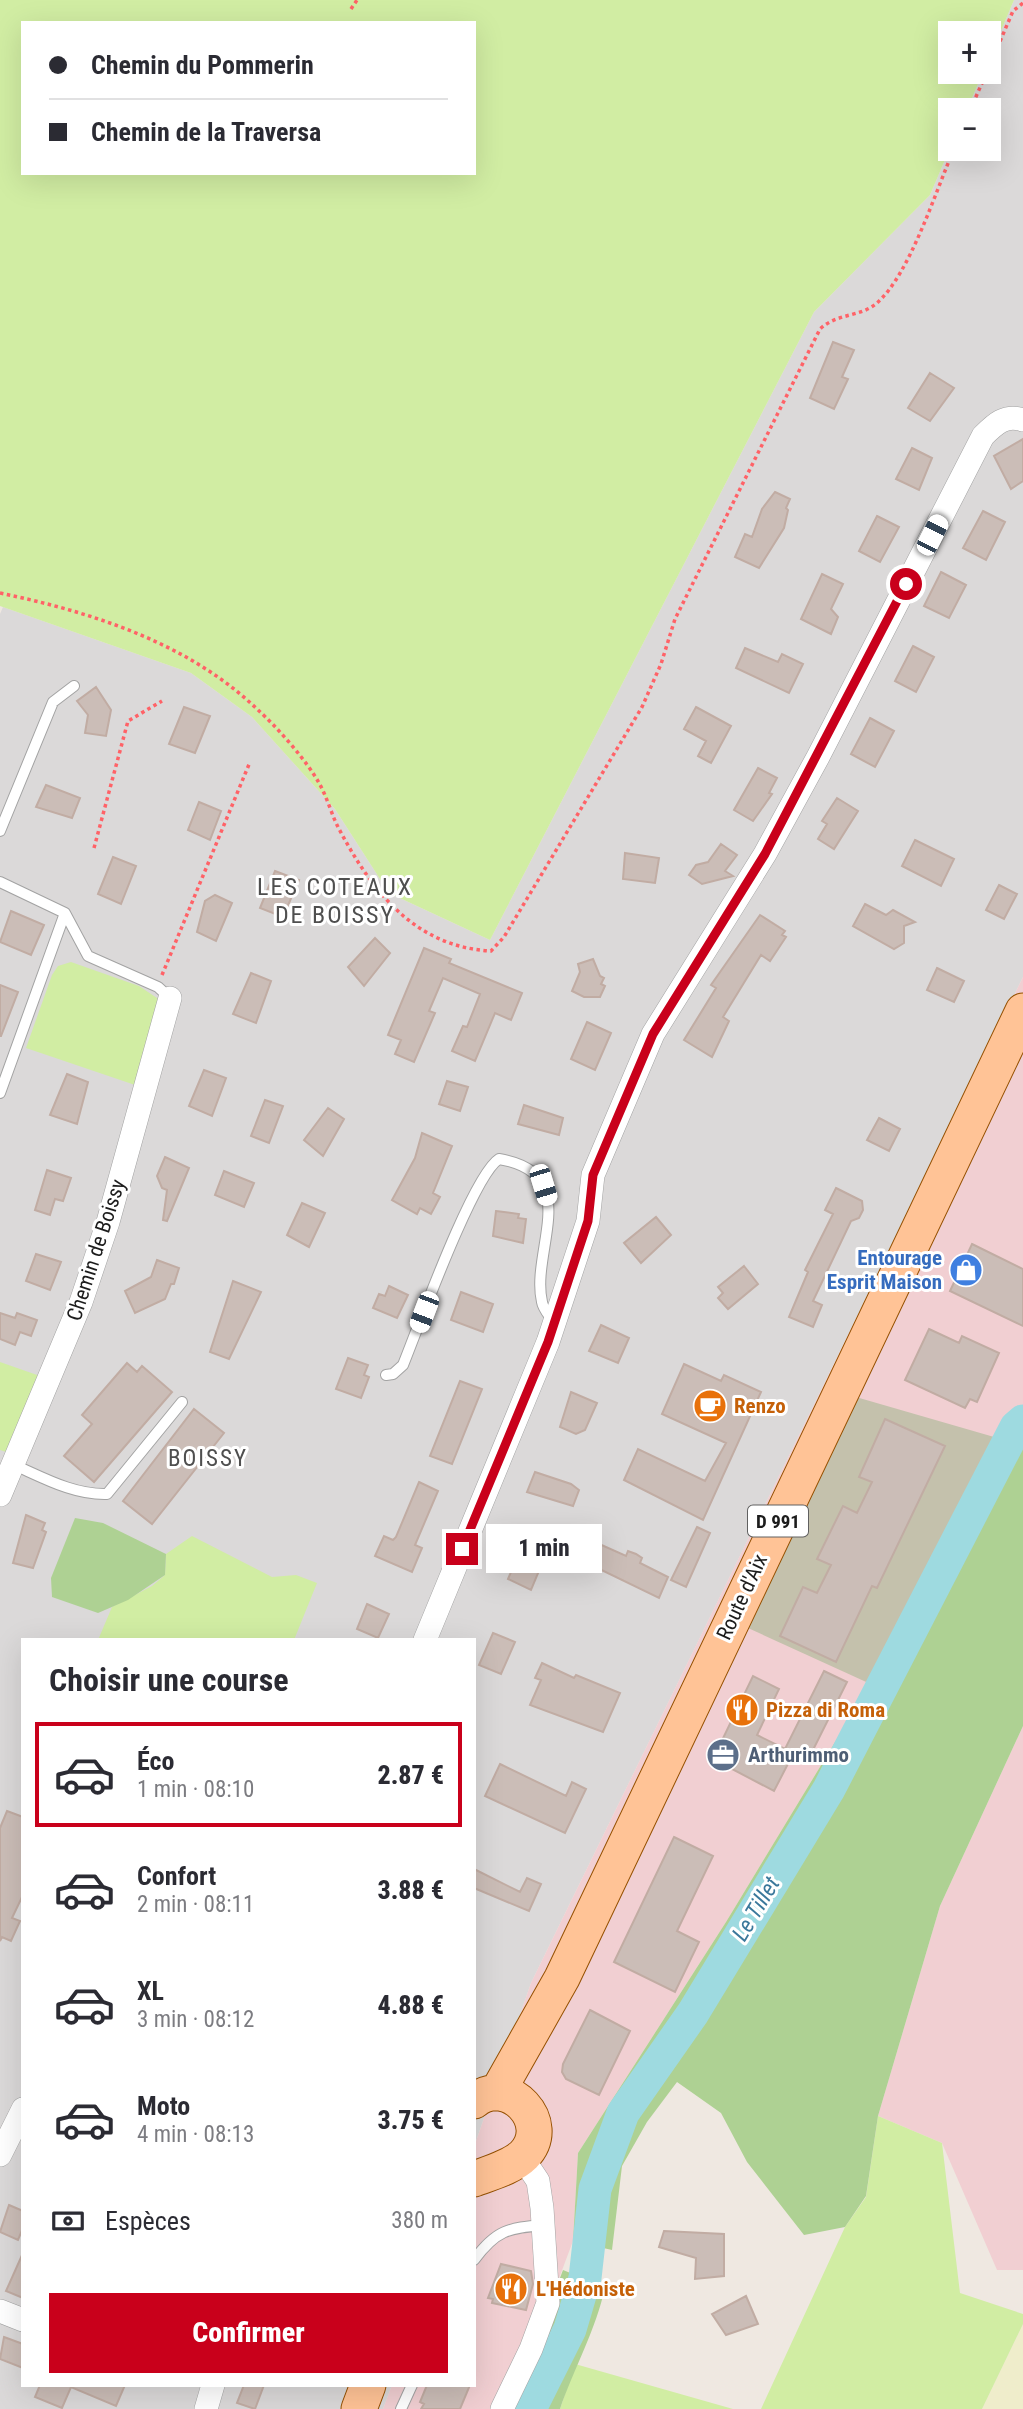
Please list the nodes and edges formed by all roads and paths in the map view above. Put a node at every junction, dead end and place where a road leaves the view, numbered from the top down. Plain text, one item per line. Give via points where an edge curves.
1 (357, 0) edge
2 (1023, 3) edge
3 (351, 9) dead end
4 (1001, 39) edge
5 (949, 161) edge
6 (1023, 419) edge
7 (0, 593) edge
8 (74, 686) dead end
9 (162, 701) dead end
10 (250, 762) dead end
11 (0, 831) edge
12 (94, 848) dead end
13 (0, 882) edge
14 (65, 913) junction
15 (164, 993) junction
16 (1023, 1012) edge
17 (0, 1093) edge
18 (554, 1323) junction
19 (387, 1375) dead end
20 (182, 1402) dead end
21 (12, 1464) junction
22 (0, 1495) edge
23 (426, 1638) edge
24 (499, 2100) edge
25 (21, 2113) edge
26 (0, 2155) edge
27 (501, 2160) edge
28 (476, 2178) edge
29 (544, 2225) junction
30 (476, 2257) edge
31 (0, 2311) edge
32 (21, 2319) edge
33 (212, 2387) edge
34 (368, 2387) edge
35 (411, 2387) edge
36 (206, 2409) edge
37 (359, 2409) edge
38 (401, 2409) edge
39 (502, 2409) edge

1 - 3 path
2 - 4 path via 1013,11
5 - 7 path via 910,253 887,294 864,311 829,320 820,329 675,619 642,707 504,937 491,951 454,946 418,927 379,895 337,825 318,782 258,709 199,665 118,624
6 - 18 street via 997,421 983,436 765,854 653,1034 593,1175 588,1221
8 - 11 lane via 53,702
9 - 12 path via 128,721
10 - 15 path
13 - 14 lane
14 - 15 lane via 88,957
14 - 17 lane
15 - 21 street, Chemin de Boissy via 108,1222 81,1302
16 - 24 main road, Route d'Aix / D 991 via 562,1979
18 - 19 lane via 542,1304 550,1208 543,1185 528,1168 499,1159 489,1165 462,1221 402,1365
18 - 23 street
20 - 21 lane via 107,1494 72,1489
21 - 22 street, Chemin de Boissy
24 - 27 main road via 534,2127 530,2147
25 - 26 street
27 - 28 main road
27 - 29 street via 538,2181
29 - 30 lane via 504,2230
29 - 39 street via 548,2303
31 - 32 street
33 - 36 street
34 - 37 main road
35 - 38 lane

